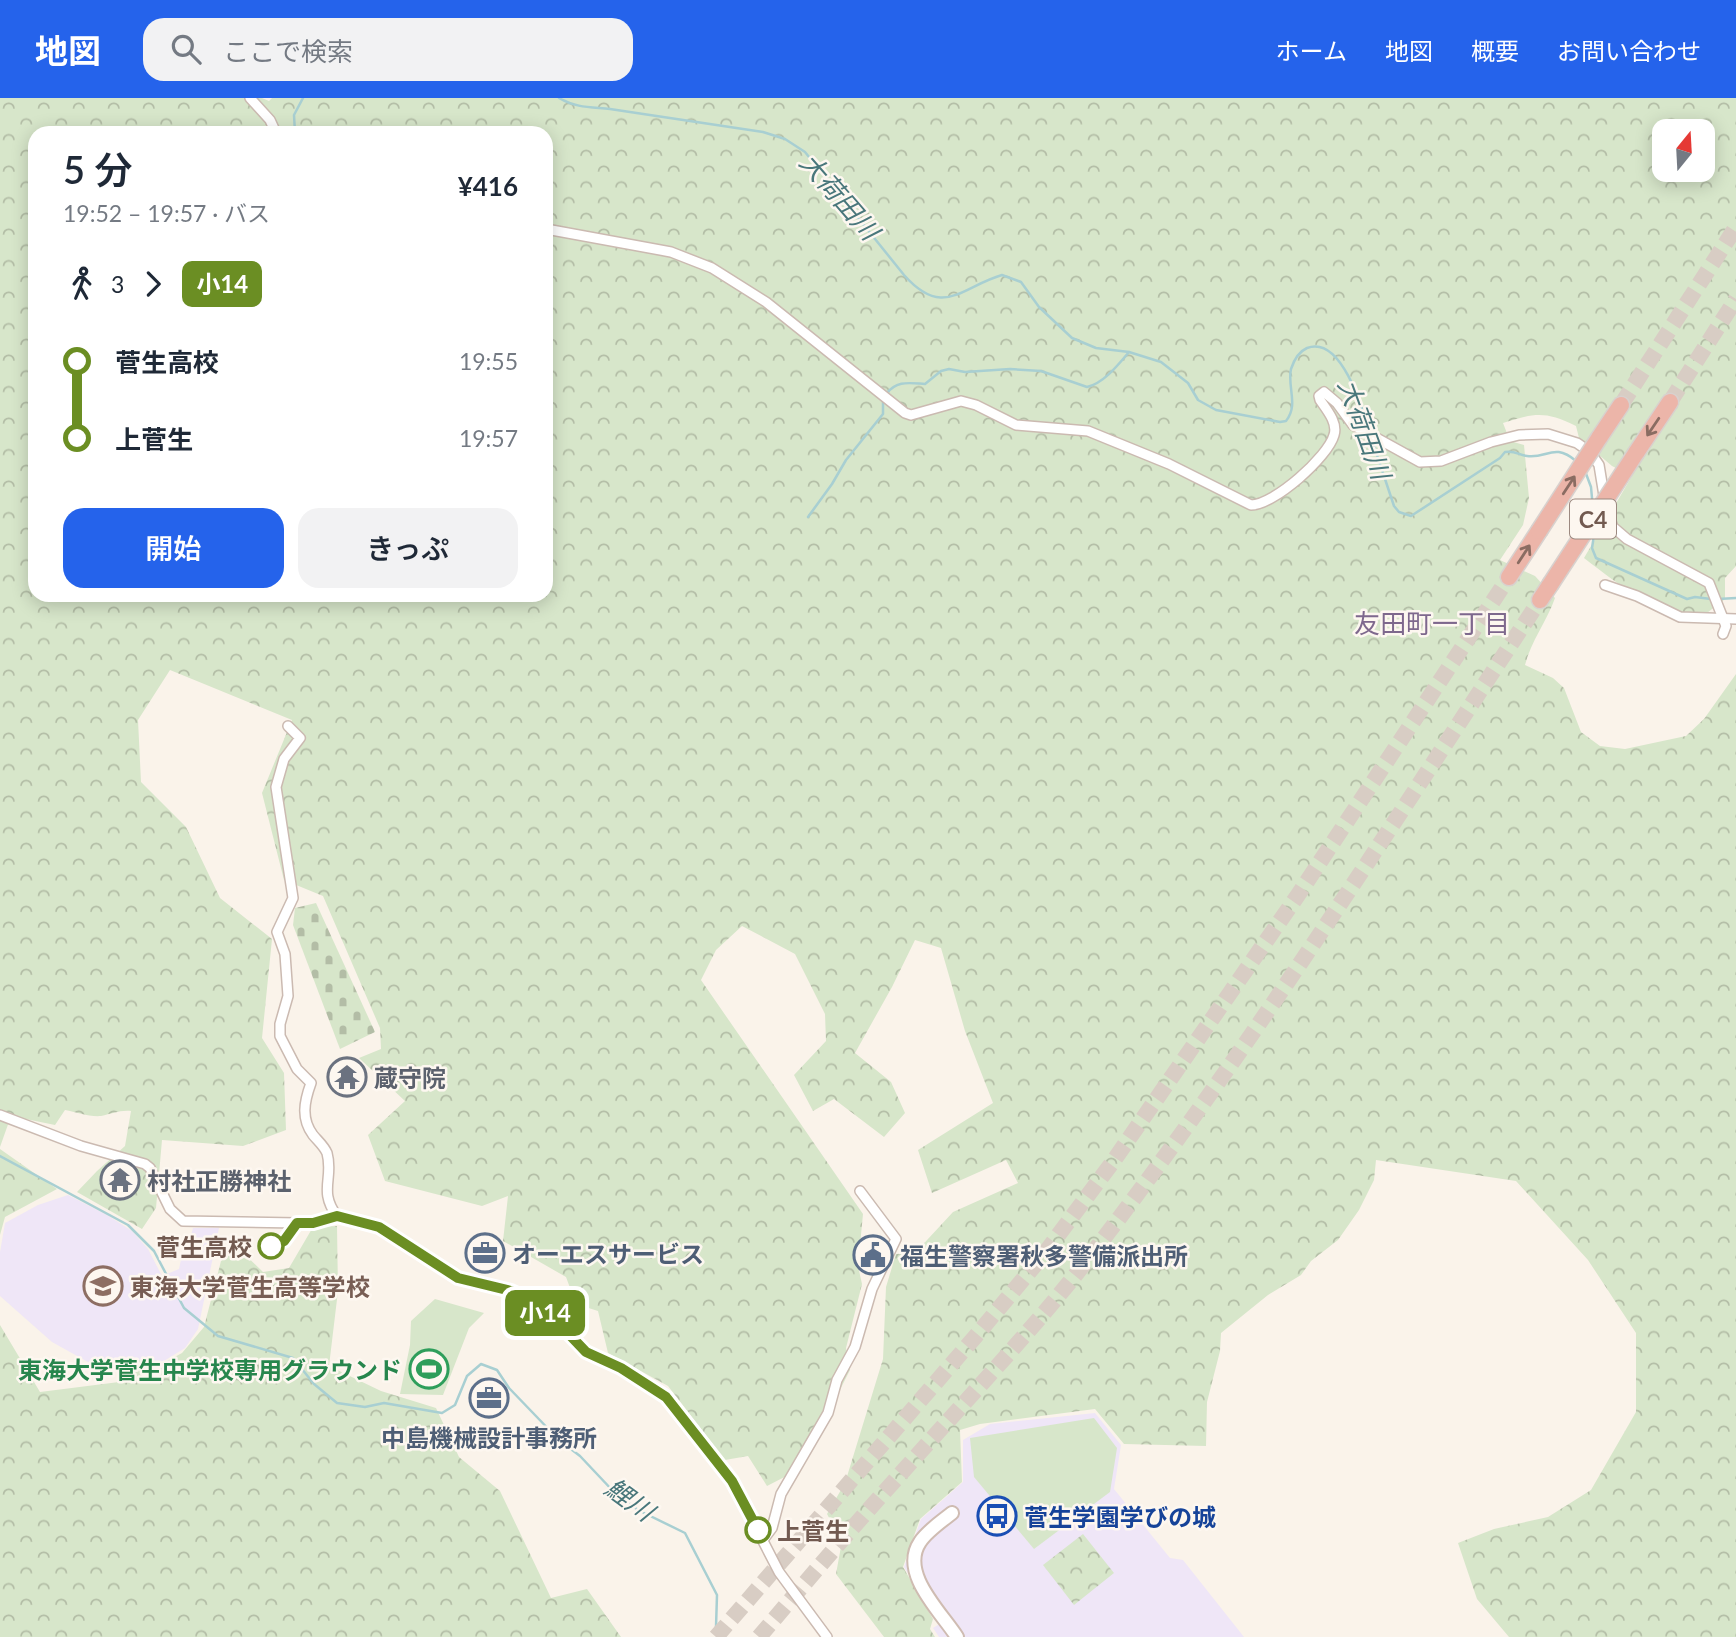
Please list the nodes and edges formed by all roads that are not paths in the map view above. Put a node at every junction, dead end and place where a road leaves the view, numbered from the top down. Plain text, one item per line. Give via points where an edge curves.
1 (250, 98) edge
2 (272, 126) edge
3 (553, 230) edge
4 (1670, 402) tunnel mouth
5 (1621, 405) tunnel mouth
6 (1509, 577) tunnel mouth
7 (1605, 585) dead end
8 (1540, 600) tunnel mouth
9 (1723, 616) junction
10 (1736, 619) edge
11 (1723, 634) dead end
12 (288, 726) dead end
13 (0, 1115) edge
14 (860, 1191) dead end
15 (337, 1216) junction
16 (952, 1513) dead end
17 (763, 1540) junction
18 (814, 1623) junction
19 (819, 1637) edge
20 (827, 1637) edge
21 (957, 1637) edge

1 - 2 street
3 - 9 street via 671,252 712,268 766,302 905,413 961,401 1016,425 1088,431 1251,505 1264,503 1312,467 1327,449 1335,427 1320,400 1324,392 1353,425 1412,460 1441,461 1519,435 1569,439 1584,447 1599,465 1609,518 1618,533 1709,583
4 -> 8 highway, C4, bridge
6 -> 5 highway, C4, bridge
7 - 9 street via 1680,617
9 - 10 street
9 - 11 street via 1727,626
12 - 15 street via 300,738 284,759 276,787 293,898 277,932 285,954 288,996 280,1036 297,1069 311,1083 305,1099 305,1123 327,1153 326,1194
13 - 15 street via 107,1155 140,1161 150,1168 170,1209 183,1221 313,1223
14 - 17 street via 896,1239 877,1276 828,1413 781,1494 772,1528
15 - 17 street via 379,1227 458,1278 521,1294 586,1352 666,1397 732,1481
16 - 21 street via 920,1542 914,1564 923,1589
17 - 18 street
18 - 19 street
18 - 20 street

